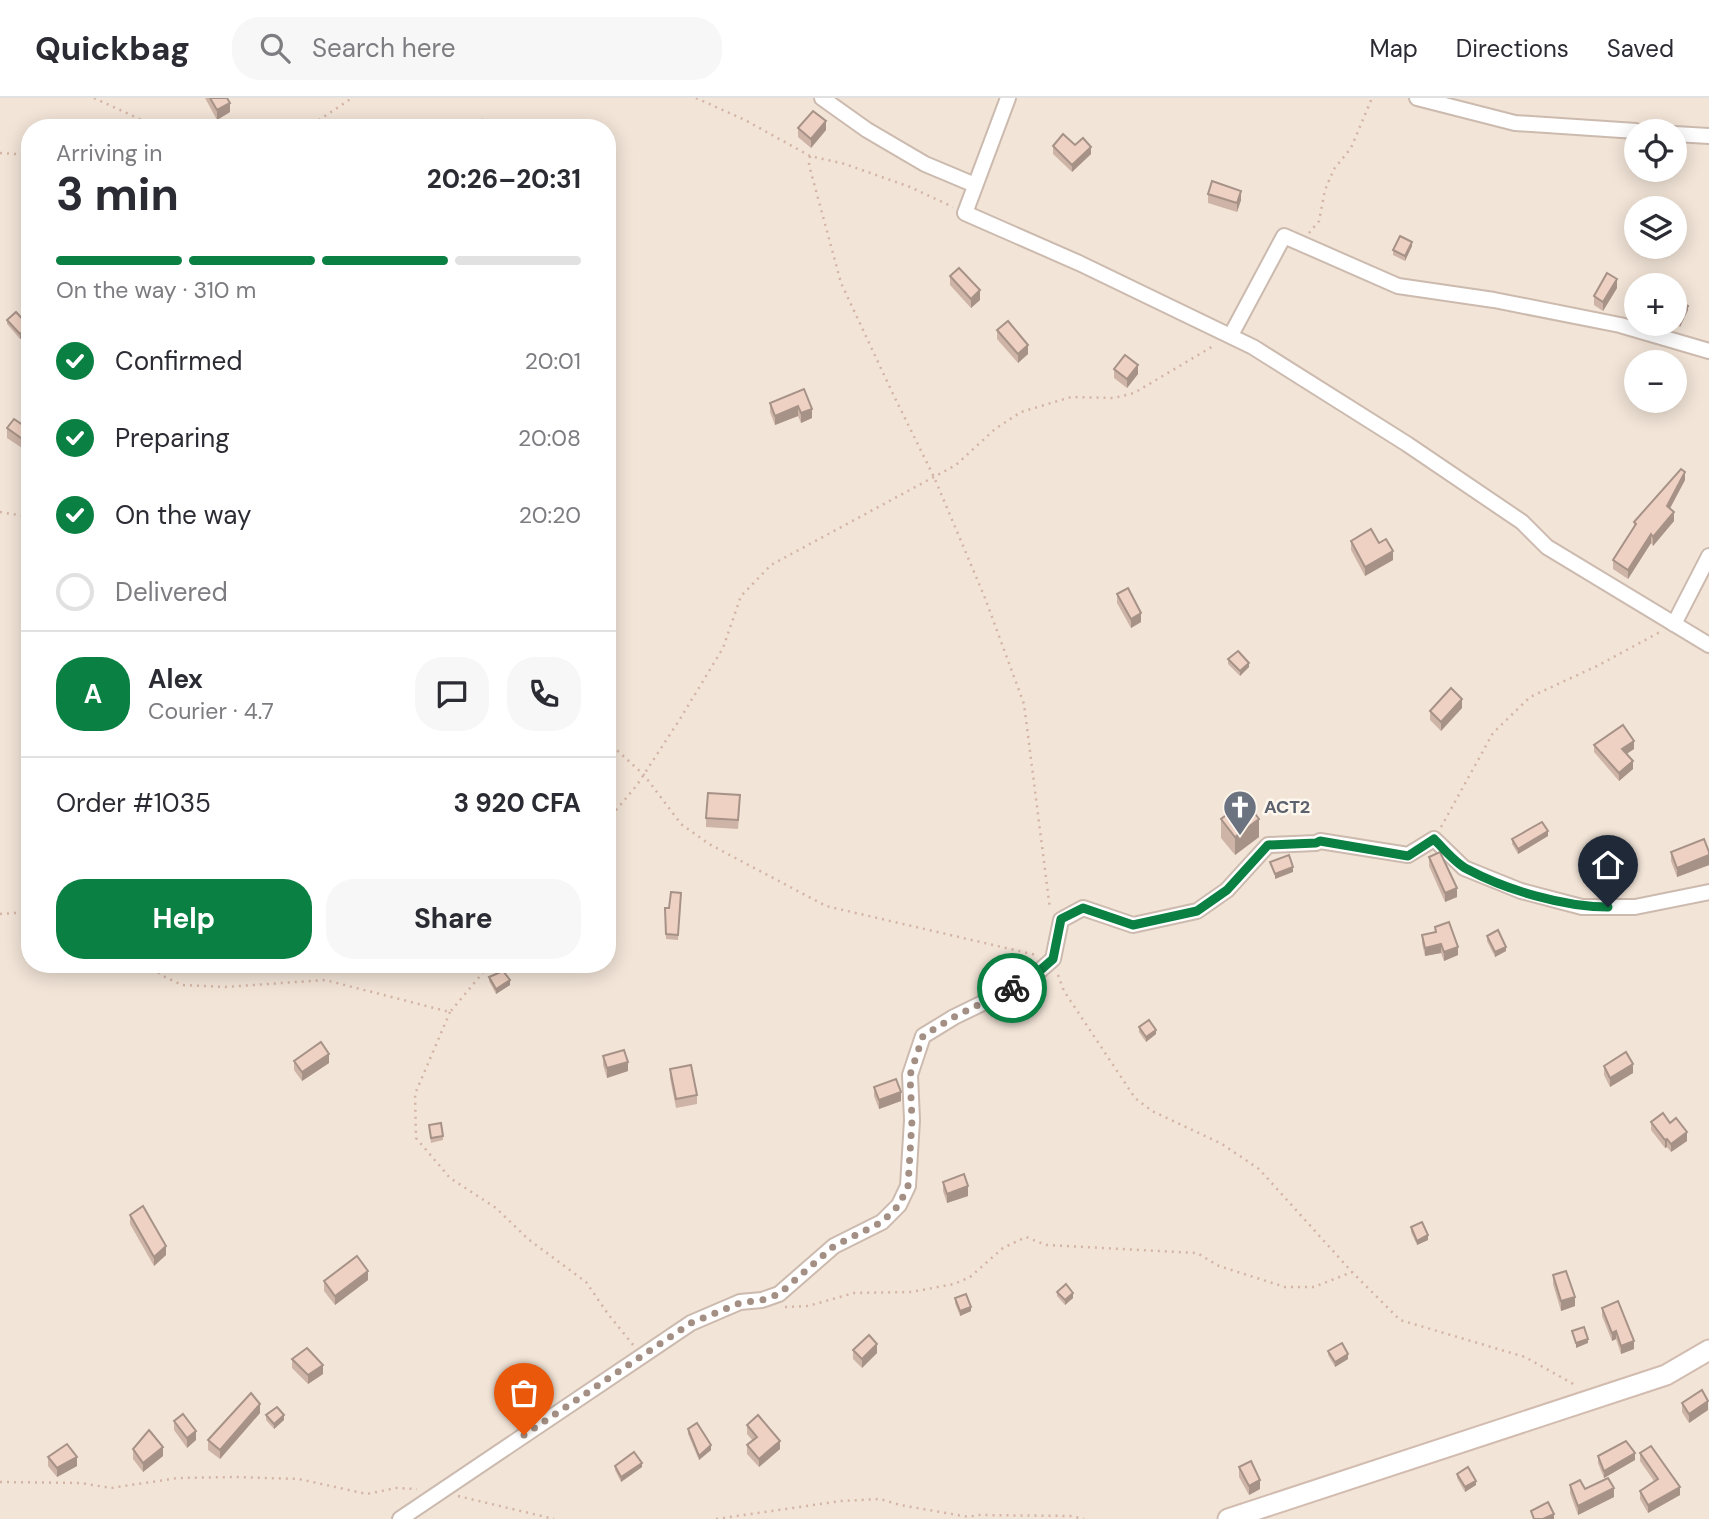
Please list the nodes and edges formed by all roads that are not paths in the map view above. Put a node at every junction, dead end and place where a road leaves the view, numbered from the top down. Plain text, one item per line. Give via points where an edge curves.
1 (822, 98) edge
2 (1008, 98) edge
3 (1417, 98) edge
4 (1624, 130) edge
5 (1687, 135) edge
6 (1709, 136) edge
7 (975, 185) junction
8 (1231, 335) junction
9 (1709, 351) edge
10 (1709, 556) edge
11 (1674, 624) junction
12 (1709, 645) edge
13 (1709, 892) edge
14 (1709, 1350) edge
15 (400, 1519) edge
16 (1227, 1519) edge

1 - 7 street via 925,164
2 - 7 street
3 - 4 street via 1515,123
5 - 6 street
7 - 8 street via 965,213
8 - 9 street via 1284,236 1398,286 1620,325
8 - 11 street via 1365,416 1522,522 1546,547
10 - 11 street
11 - 12 street
13 - 15 street via 1635,907 1582,907 1521,891 1464,868 1434,839 1408,856 1320,841 1268,845 1227,890 1197,911 1133,925 1083,908 1061,919 1053,959 1028,981 923,1036 910,1075 908,1186 899,1205 882,1222 834,1246 779,1294 740,1303 691,1323
14 - 16 main road via 1666,1375

